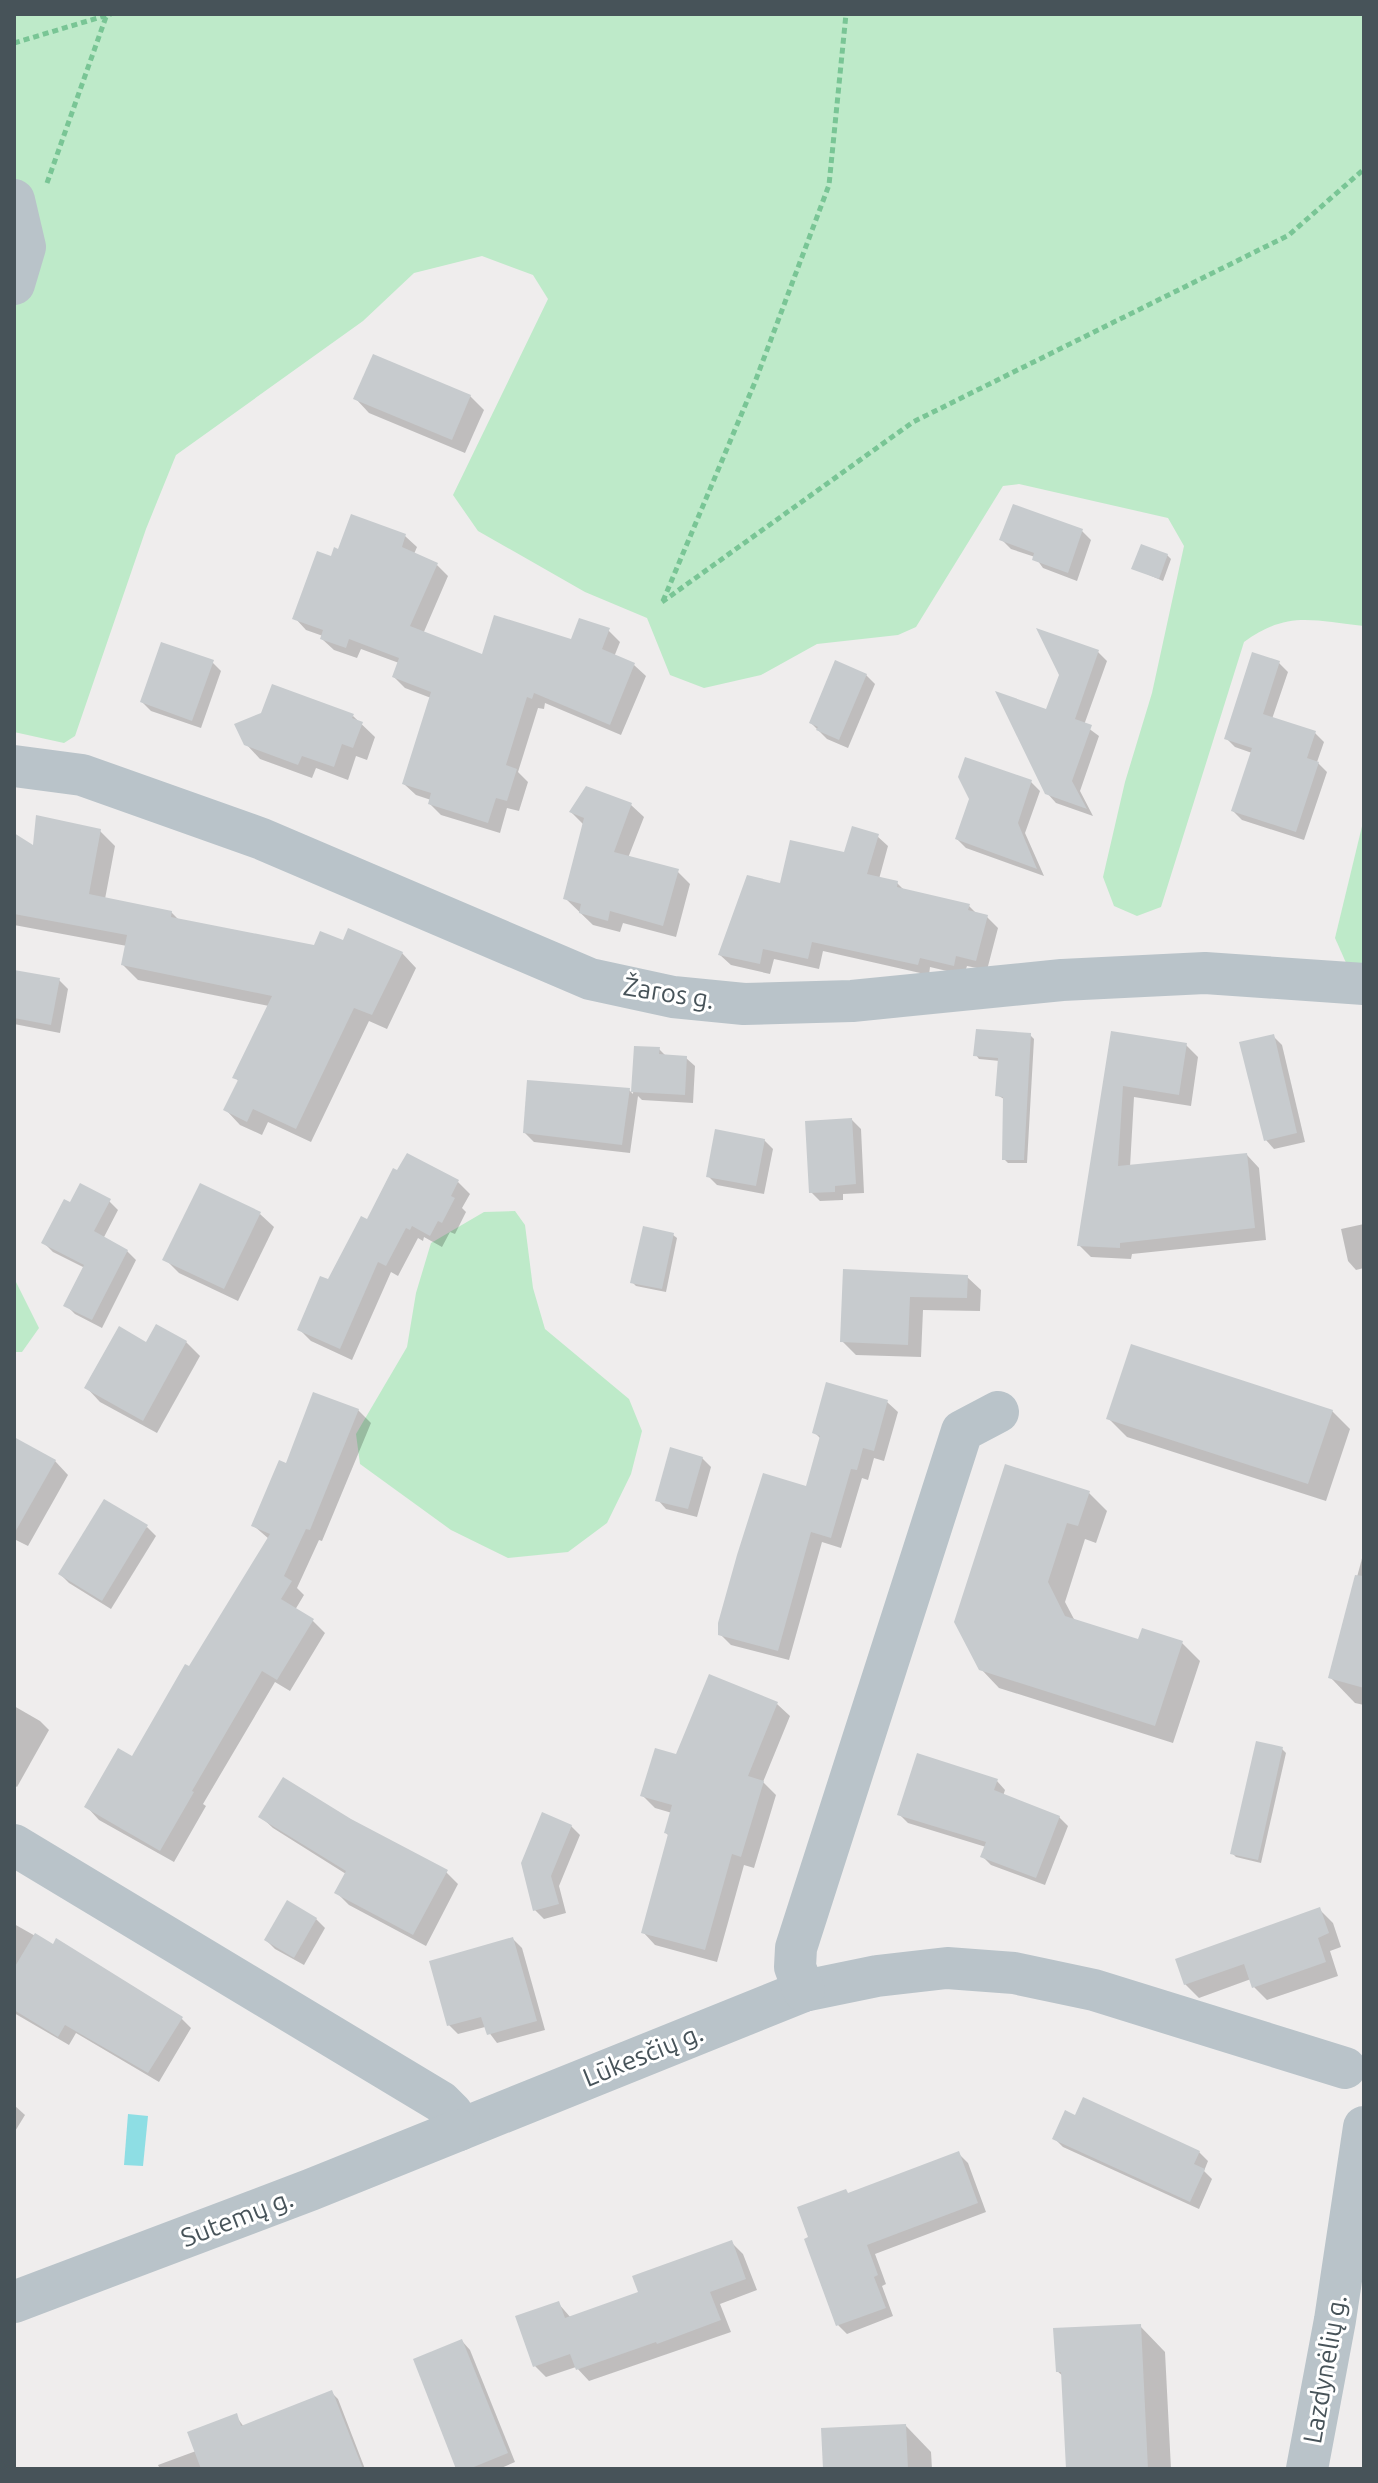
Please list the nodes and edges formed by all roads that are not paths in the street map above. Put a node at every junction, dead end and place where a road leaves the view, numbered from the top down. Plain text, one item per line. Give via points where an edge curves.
1 (30, 195) edge
2 (14, 284) edge
3 (14, 766) edge
4 (1364, 984) edge
5 (998, 1412) dead end
6 (14, 1845) edge
7 (804, 1991) junction
8 (1355, 2058) edge
9 (1364, 2106) edge
10 (1364, 2127) edge
11 (459, 2130) junction
12 (14, 2302) edge
13 (1307, 2469) edge

1 - 2 street via 25,247
3 - 4 street, Žaros g. via 97,780 262,839 590,979 673,997 744,1004 852,1001 1062,980 1190,974
5 - 7 street via 962,1431 796,1948 795,1967
6 - 11 street via 441,2102
7 - 8 street, Lūkesčių g. via 947,1968 1014,1973
7 - 11 street, Lūkesčių g.
8 - 9 street via 1345,2084
10 - 13 street, Lazdynėlių g.
11 - 12 street, Sutemų g.

